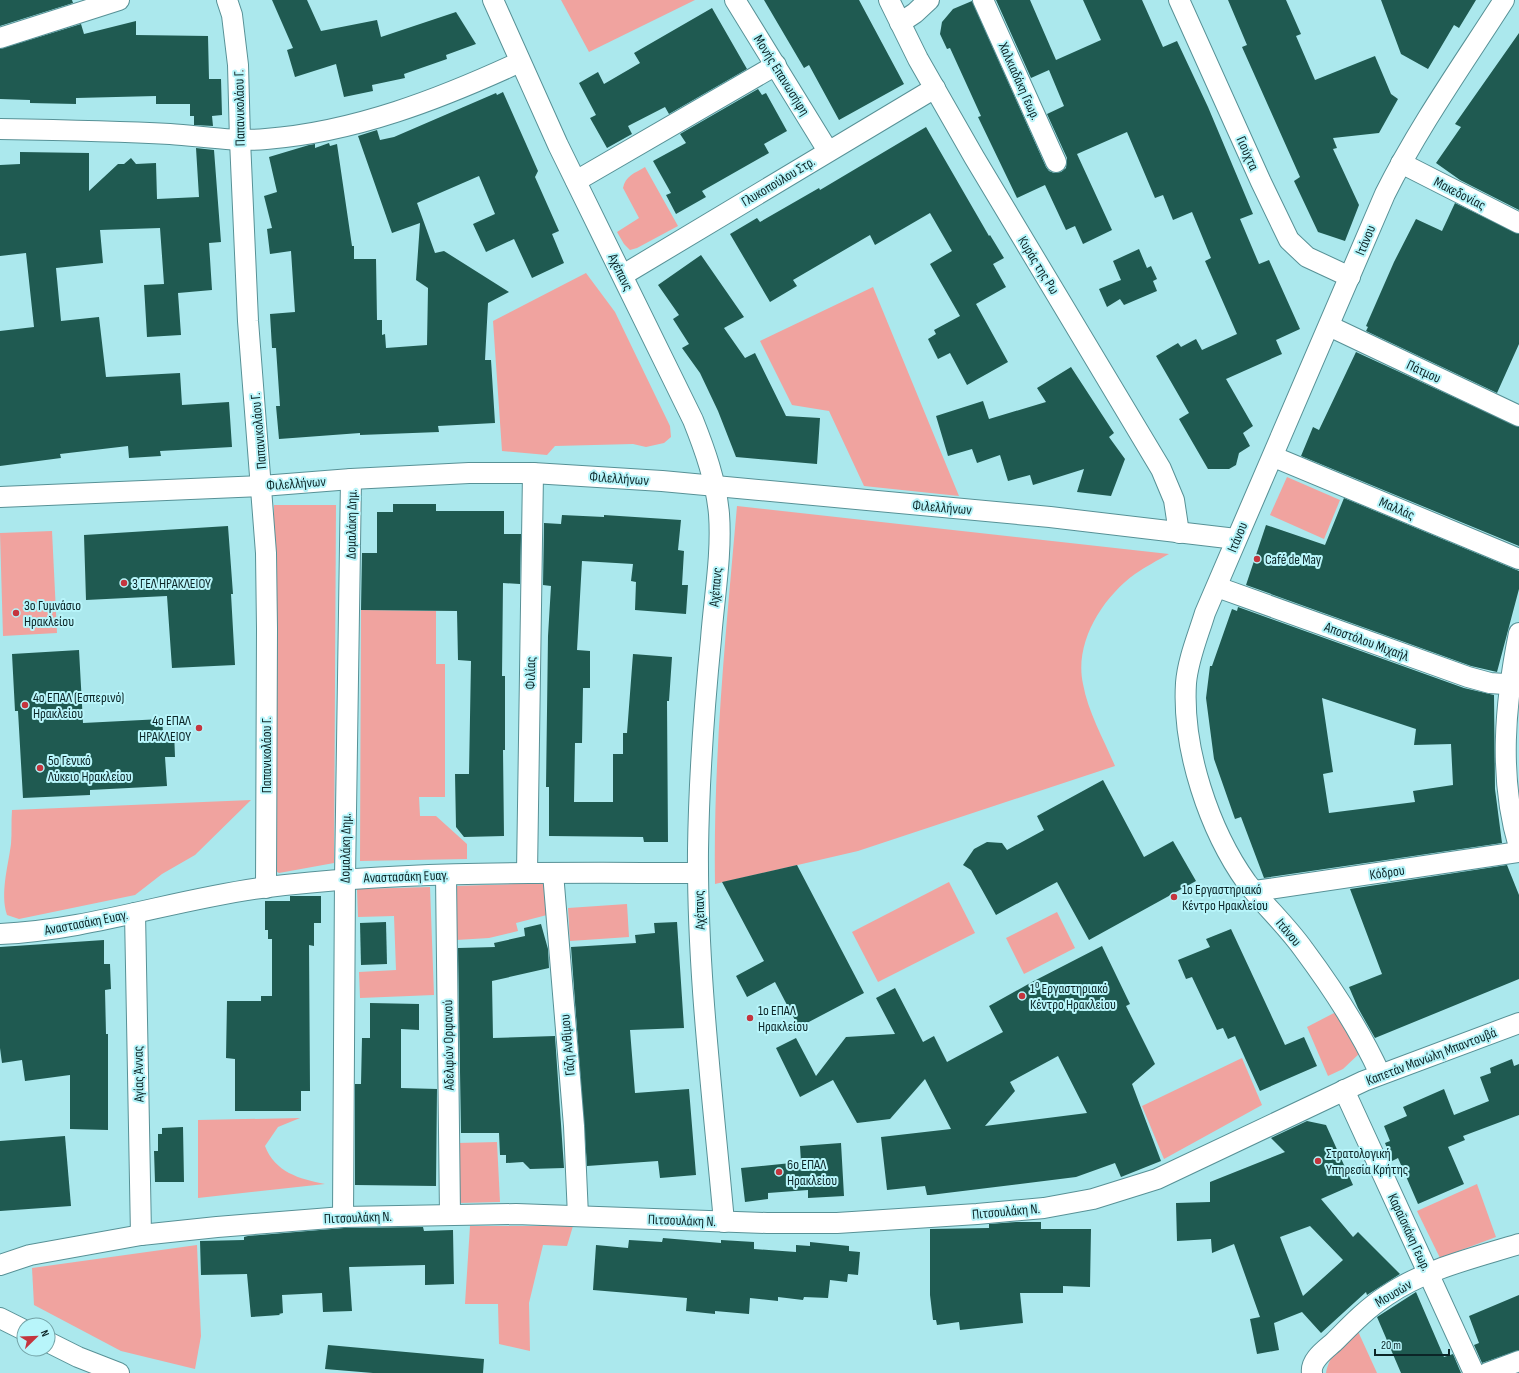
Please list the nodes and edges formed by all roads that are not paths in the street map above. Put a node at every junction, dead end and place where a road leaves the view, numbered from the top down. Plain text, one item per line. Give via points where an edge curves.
1 (119, 0) edge
2 (228, 0) edge
3 (493, 0) edge
4 (735, 0) edge
5 (889, 0) edge
6 (929, 0) edge
7 (983, 0) edge
8 (1179, 0) edge
9 (1504, 0) edge
10 (900, 23) junction
11 (0, 38) edge
12 (520, 62) junction
13 (776, 65) junction
14 (935, 88) junction
15 (0, 129) edge
16 (240, 140) junction
17 (828, 151) junction
18 (1056, 162) dead end
19 (1401, 163) junction
20 (576, 182) junction
21 (1519, 223) edge
22 (623, 275) junction
23 (1350, 277) junction
24 (1329, 326) junction
25 (1519, 416) edge
26 (1274, 457) junction
27 (532, 473) junction
28 (351, 478) junction
29 (262, 486) junction
30 (715, 486) junction
31 (0, 497) edge
32 (1179, 533) junction
33 (1236, 539) junction
34 (1519, 559) edge
35 (1217, 587) junction
36 (1519, 633) edge
37 (1514, 685) edge
38 (1519, 847) edge
39 (1519, 852) edge
40 (527, 873) junction
41 (553, 873) junction
42 (698, 873) junction
43 (446, 875) junction
44 (345, 878) junction
45 (266, 888) junction
46 (1255, 891) junction
47 (135, 913) junction
48 (0, 934) edge
49 (1519, 1023) edge
50 (1380, 1074) junction
51 (1344, 1090) junction
52 (450, 1214) junction
53 (578, 1216) junction
54 (343, 1217) junction
55 (724, 1222) junction
56 (141, 1235) junction
57 (1519, 1244) edge
58 (0, 1264) edge
59 (1430, 1274) junction
60 (0, 1318) edge
61 (16, 1326) edge
62 (56, 1346) edge
63 (1519, 1361) edge
64 (1312, 1370) edge
65 (119, 1373) edge
66 (1474, 1373) edge
67 (1488, 1373) edge

1 - 11 street
2 - 16 street, Παπανικολάου Γ. via 238,66
3 - 12 street, Αχέπανς
4 - 13 street, Μονής Επανωσήφη
5 - 10 street, Κυράς της Ρω
6 - 10 street
7 - 18 street, Χαλκιαδάκη Γεωρ.
8 - 23 street, Γιούχτα via 1289,240 1307,258
9 - 19 street, Ιτάνου
10 - 14 street, Κυράς της Ρω
12 - 16 street via 469,86 368,120 285,137
12 - 20 street, Αχέπανς
13 - 17 street, Μονής Επανωσήφη
13 - 20 street
14 - 17 street, Γλυκοπούλου Στρ.
14 - 32 street, Κυράς της Ρω via 1161,469 1174,500
15 - 16 street via 129,132
16 - 29 street, Παπανικολάου Γ. via 248,320
17 - 22 street, Γλυκοπούλου Στρ.
19 - 21 street, Μακεδονίας
19 - 23 street, Ιτάνου
20 - 22 street, Αχέπανς
22 - 30 street, Αχέπανς via 693,420
23 - 24 street, Ιτάνου
24 - 25 street, Πάτμου
24 - 26 street, Ιτάνου
26 - 33 street, Ιτάνου
26 - 34 street, Μαλλάς
27 - 28 street, Φιλελλήνων
27 - 30 street, Φιλελλήνων
27 - 40 street, Φιλίας
28 - 29 street, Φιλελλήνων
28 - 44 street, Δομαλάκη Δημ.
29 - 31 street, Φιλελλήνων
29 - 45 street, Παπανικολάου Γ. via 268,629
30 - 32 street, Φιλελλήνων via 1050,517
30 - 42 street, Αχέπανς via 719,533 706,696
32 - 33 street, Φιλελλήνων
33 - 35 street, Ιτάνου
35 - 37 street, Αποστόλου Μιχαήλ via 1468,677 1490,683
35 - 46 street, Ιτάνου via 1205,613 1189,666 1186,683 1188,737 1212,817 1234,862
36 - 37 street
37 - 38 street via 1505,740 1507,784
39 - 46 street, Κόδρου
40 - 41 street, Αναστασάκη Ευαγ.
40 - 43 street, Αναστασάκη Ευαγ.
41 - 42 street, Αναστασάκη Ευαγ.
41 - 53 street, Γάζη Ανθίμου via 573,1119
42 - 55 street, Αχέπανς via 706,1020
43 - 44 street, Αναστασάκη Ευαγ.
43 - 52 street, Αδελφών Ορφανού
44 - 45 street, Αναστασάκη Ευαγ.
44 - 54 street, Δομαλάκη Δημ.
45 - 47 street, Αναστασάκη Ευαγ.
46 - 50 street, Ιτάνου via 1304,949 1334,992 1361,1034
47 - 48 street, Αναστασάκη Ευαγ. via 43,932
47 - 56 street, Αγίας Άννας
49 - 50 street, Καπετάν Μανώλη Μπαντουβά
50 - 51 street, Καπετάν Μανώλη Μπαντουβά
51 - 55 street, Πιτσουλάκη Ν. via 1157,1179 1087,1200 1020,1211 913,1219 837,1223
51 - 59 street, Καραϊσκάκη Γεωρ.
52 - 53 street, Πιτσουλάκη Ν.
52 - 54 street, Πιτσουλάκη Ν.
53 - 55 street, Πιτσουλάκη Ν.
54 - 56 street, Πιτσουλάκη Ν.
56 - 58 street, Πιτσουλάκη Ν. via 30,1255
57 - 59 street, Μουσών
59 - 64 street, Μουσών via 1403,1286 1372,1305 1316,1359
59 - 66 street, Καραϊσκάκη Γεωρ.
60 - 61 street
62 - 65 street
63 - 67 street

